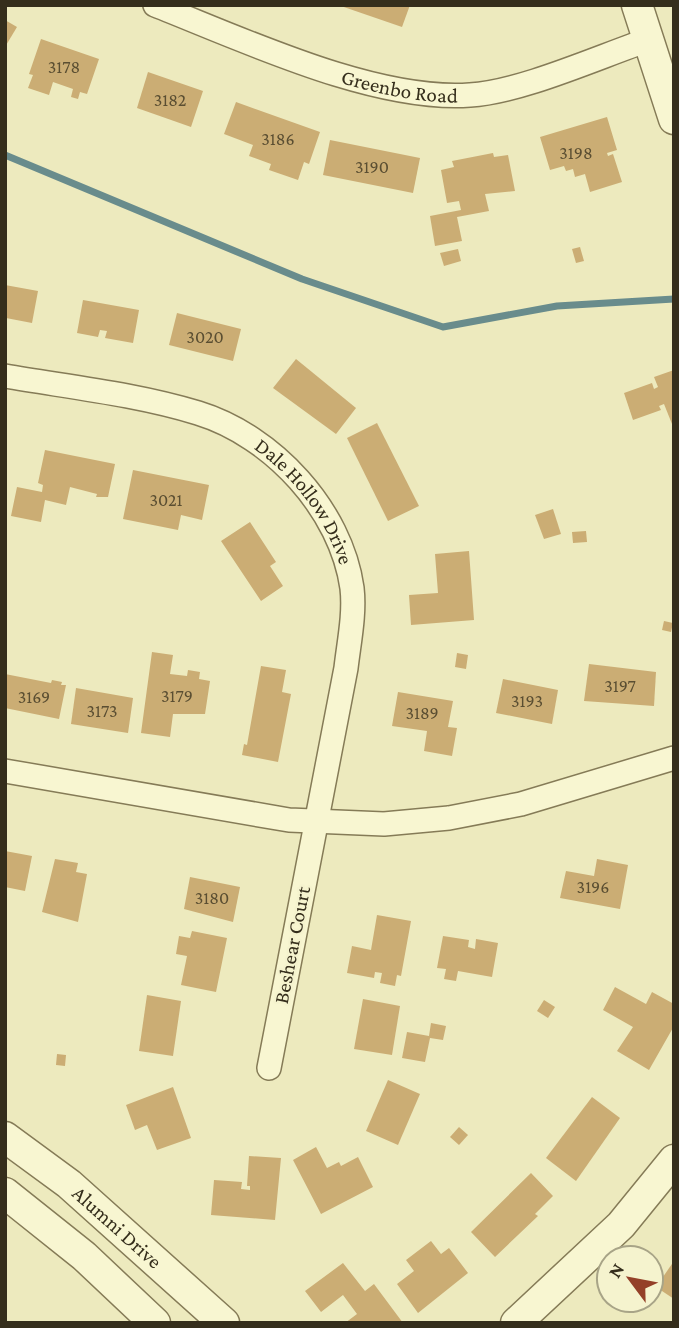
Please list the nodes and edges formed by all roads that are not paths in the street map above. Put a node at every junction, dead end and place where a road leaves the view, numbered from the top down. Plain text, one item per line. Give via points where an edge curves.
1 (155, 5) edge
2 (636, 5) edge
3 (648, 40) junction
4 (674, 119) edge
5 (5, 376) edge
6 (674, 758) edge
7 (5, 771) edge
8 (315, 823) junction
9 (269, 1068) dead end
10 (5, 1138) edge
11 (671, 1170) edge
12 (5, 1193) edge
13 (155, 1323) edge
14 (224, 1323) edge
15 (516, 1323) edge

1 - 3 street, Greenbo Road via 364,82 447,96 502,90
2 - 3 street
3 - 4 street
5 - 8 street, Dale Hollow Drive via 200,413 278,458 330,522 352,589 352,626
6 - 8 street via 521,804 449,818 384,824
7 - 8 street via 234,813
8 - 9 street, Beshear Court
10 - 14 street, Alumni Drive via 69,1184
11 - 15 street via 621,1225
12 - 13 street, Alumni Drive via 84,1256

